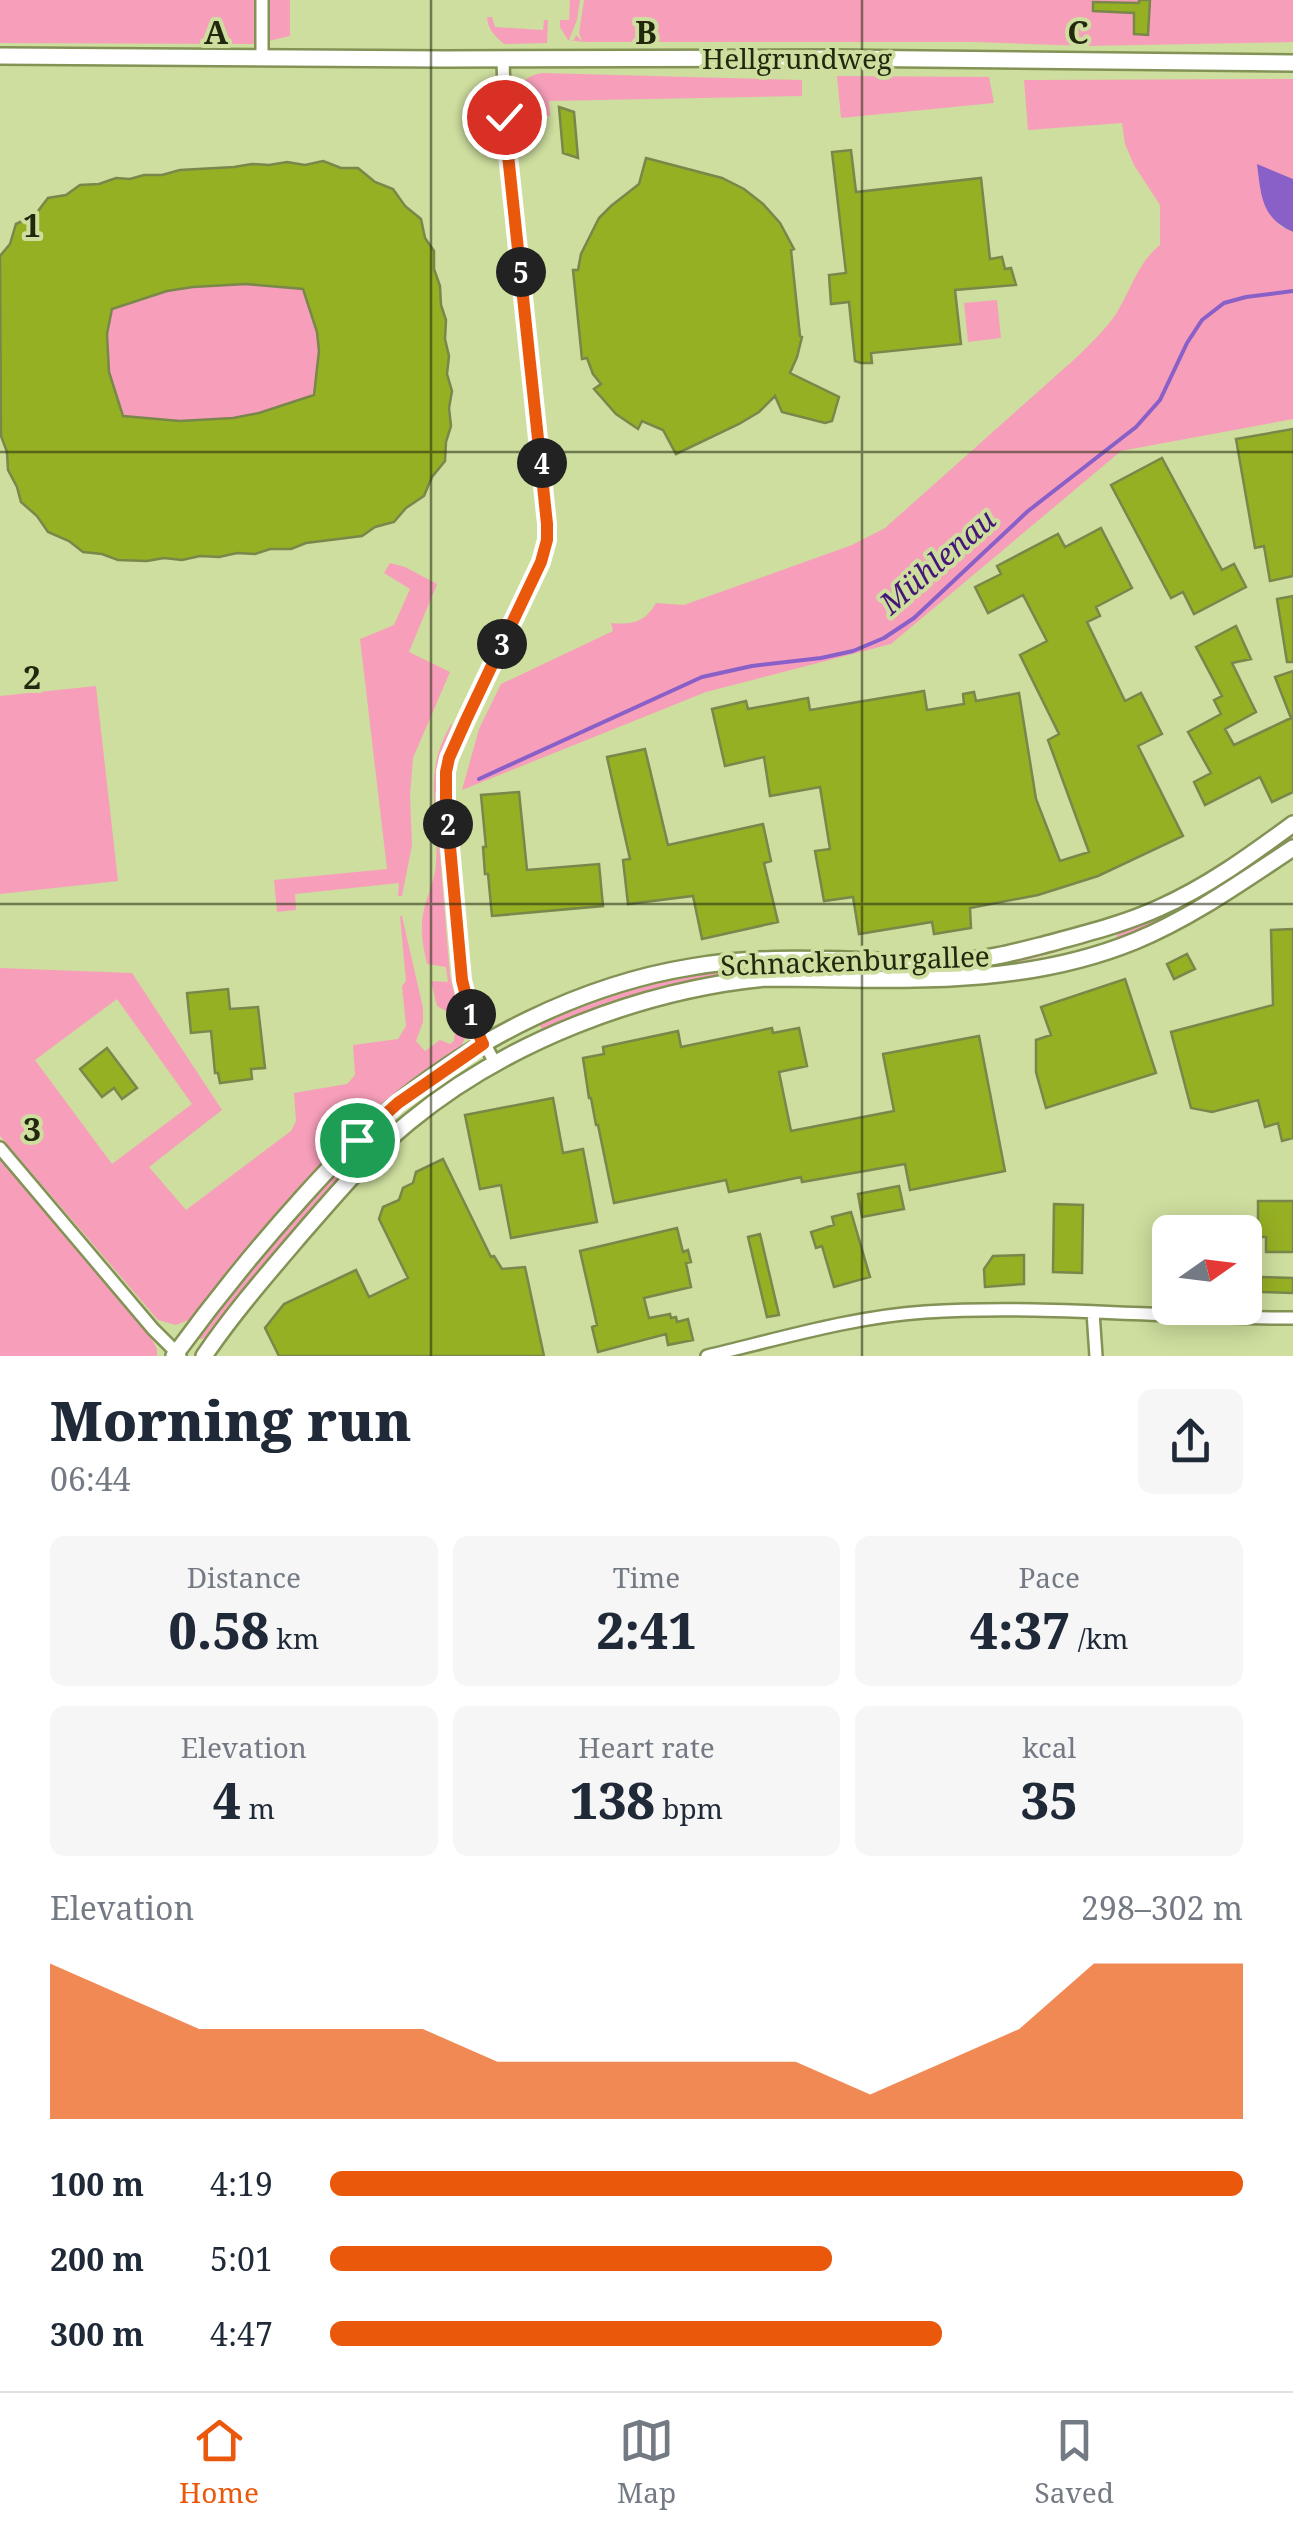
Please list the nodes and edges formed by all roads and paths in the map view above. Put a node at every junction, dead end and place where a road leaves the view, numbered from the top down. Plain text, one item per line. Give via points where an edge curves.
1 (262, 0) edge
2 (0, 56) edge
3 (262, 57) junction
4 (502, 59) junction
5 (1292, 64) edge
6 (1293, 824) edge
7 (1293, 848) edge
8 (483, 1044) junction
9 (496, 1065) junction
10 (0, 1148) edge
11 (1093, 1312) junction
12 (1293, 1318) edge
13 (177, 1355) edge
14 (204, 1356) edge
15 (707, 1356) edge
16 (1096, 1356) edge

1 - 3 street
2 - 3 main road, Hellgrundweg
3 - 4 main road, Hellgrundweg
4 - 5 main road, Hellgrundweg
4 - 8 street via 547,540 446,772 462,980
6 - 8 main road, Schnackenburgallee via 1186,896 1092,932 958,961 694,966 584,996
7 - 9 main road, Schnackenburgallee via 1176,921 1081,959 959,979 765,978 690,989 610,1012
8 - 9 street
8 - 13 main road, Schnackenburgallee via 357,1140 271,1234
9 - 14 main road, Schnackenburgallee via 437,1100 373,1154
10 - 13 street
11 - 12 street
11 - 15 street via 888,1316
11 - 16 street

